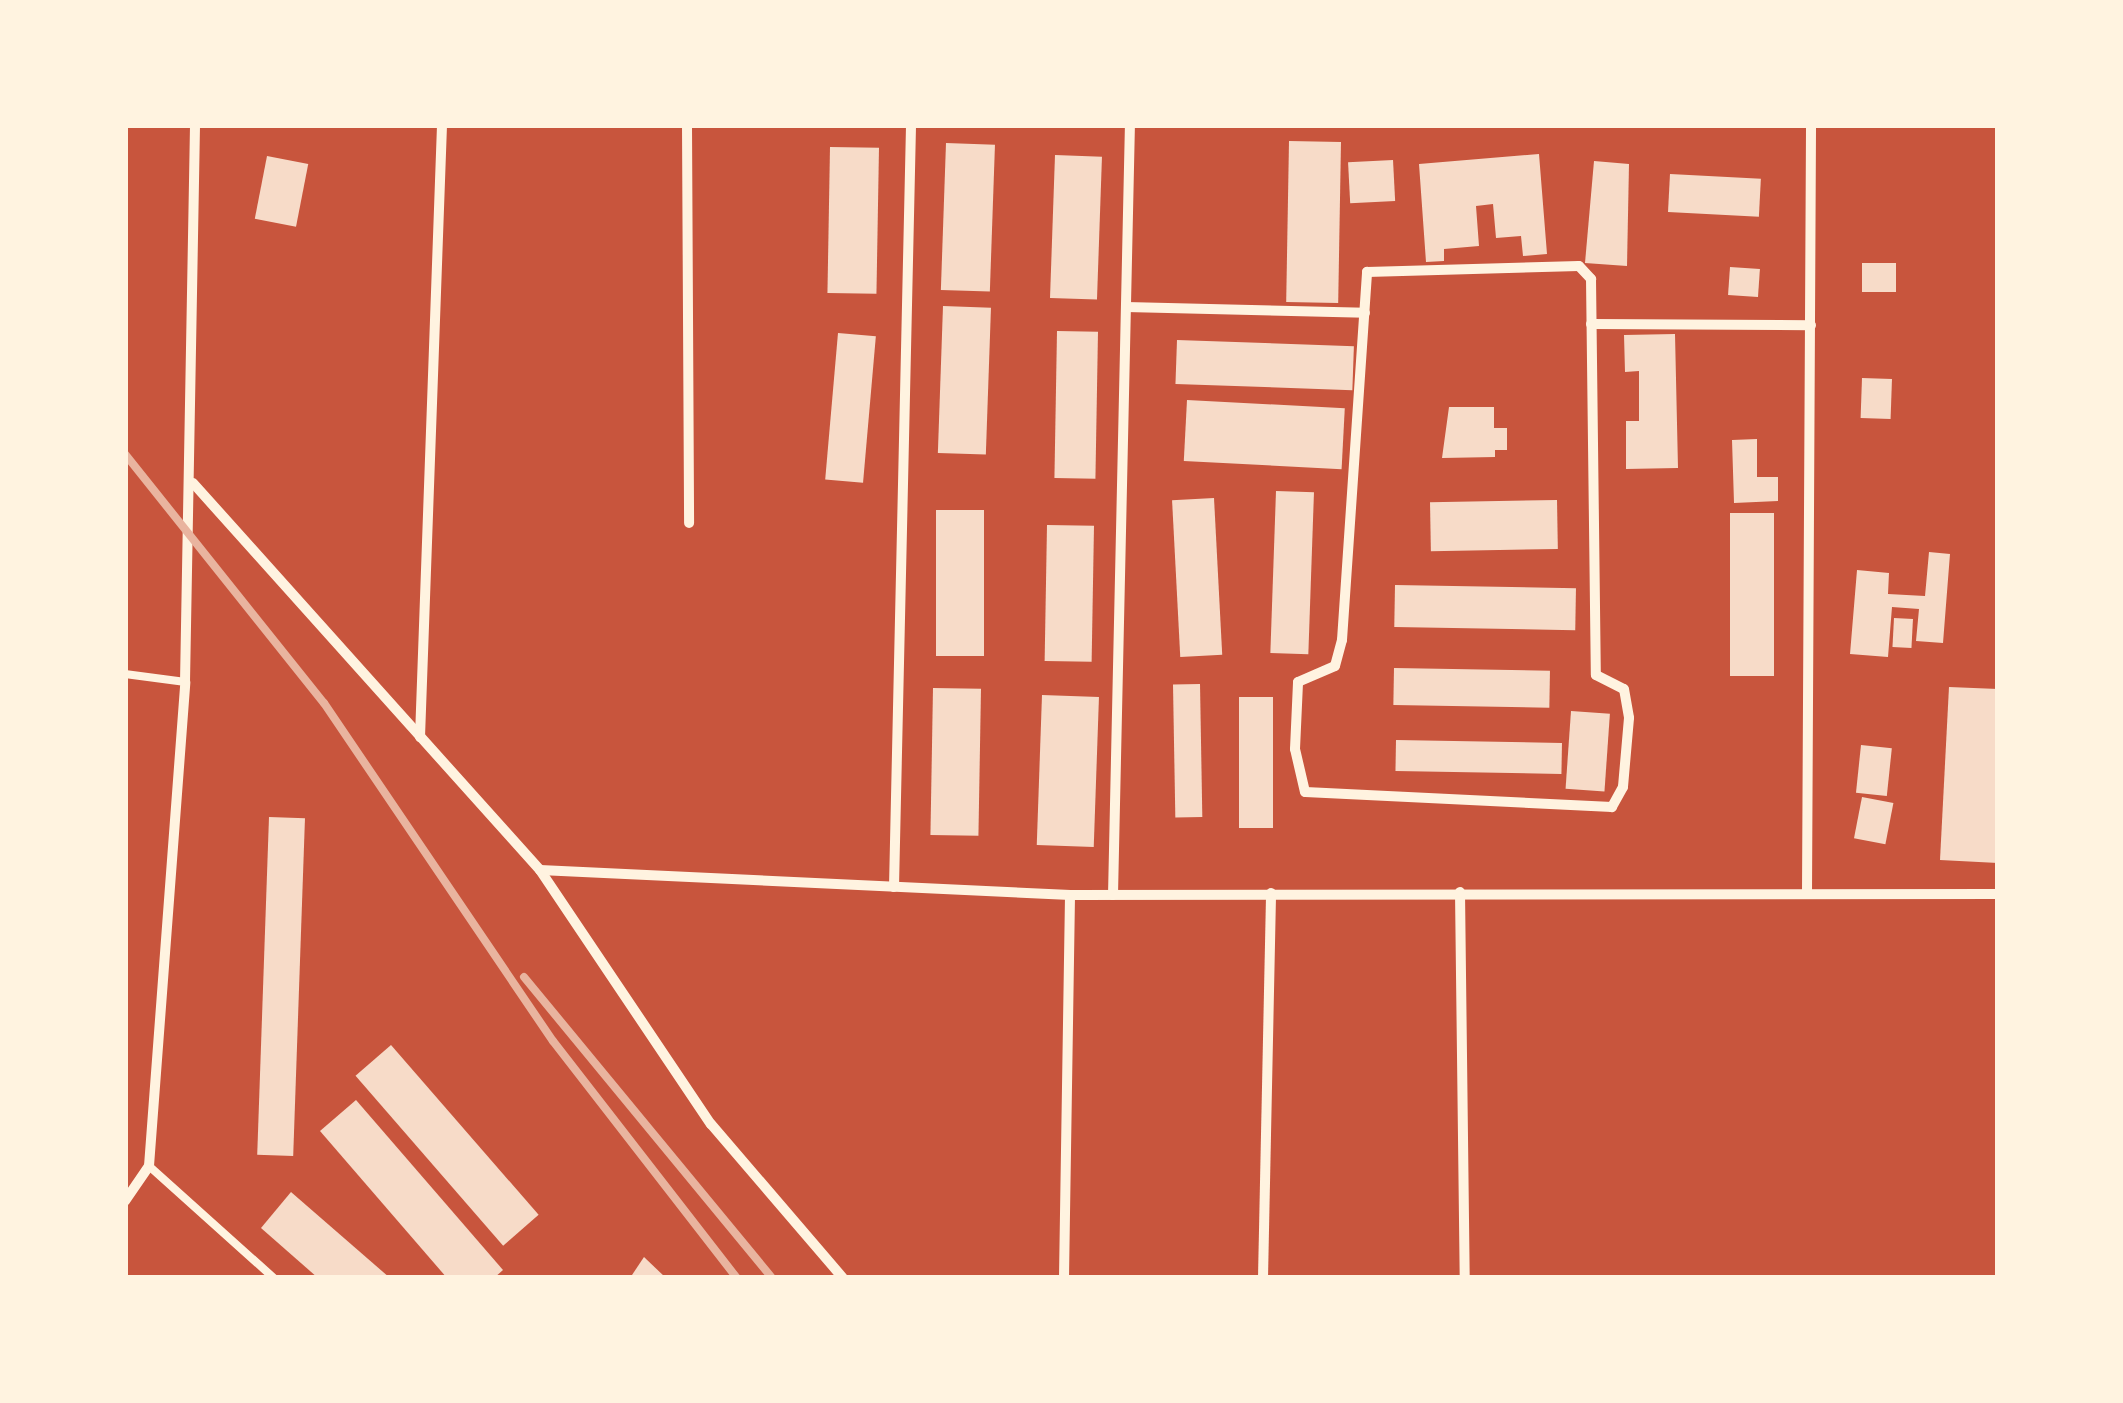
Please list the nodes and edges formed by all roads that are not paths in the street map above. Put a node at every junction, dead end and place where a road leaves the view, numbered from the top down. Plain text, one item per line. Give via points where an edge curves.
1 (195, 125) edge
2 (442, 125) edge
3 (687, 125) edge
4 (911, 125) edge
5 (1130, 125) edge
6 (1811, 125) edge
7 (1126, 308) junction
8 (1365, 313) junction
9 (1591, 324) junction
10 (1811, 326) junction
11 (192, 483) junction
12 (689, 523) dead end
13 (125, 674) edge
14 (185, 682) junction
15 (420, 737) junction
16 (540, 870) junction
17 (894, 887) junction
18 (1460, 892) junction
19 (1271, 893) junction
20 (1806, 894) junction
21 (1998, 894) edge
22 (1070, 895) junction
23 (1113, 895) junction
24 (149, 1166) junction
25 (125, 1201) edge
26 (274, 1278) edge
27 (843, 1278) edge
28 (1064, 1278) edge
29 (1263, 1278) edge
30 (1465, 1278) edge

1 - 11 street
2 - 15 street
3 - 12 street
4 - 17 street
5 - 7 street
6 - 10 street
7 - 8 street
7 - 23 street
8 - 9 street via 1367,272 1379,267 1580,266 1590,279
8 - 9 street via 1342,640 1336,666 1298,682 1299,783 1305,792 1323,795 1599,810 1612,808 1623,787 1630,718 1624,689 1596,675
9 - 10 street
10 - 20 street
11 - 14 street
11 - 15 street
13 - 14 lane
14 - 24 street
15 - 16 street
16 - 17 street
16 - 27 street via 711,1124
17 - 22 street
18 - 19 street
18 - 20 street
18 - 30 street
19 - 23 street
19 - 29 street
20 - 21 street
22 - 23 street
22 - 28 street
24 - 25 street
24 - 26 lane

